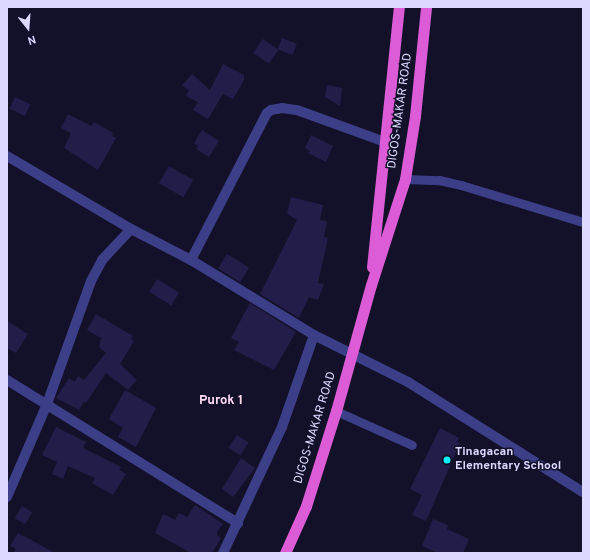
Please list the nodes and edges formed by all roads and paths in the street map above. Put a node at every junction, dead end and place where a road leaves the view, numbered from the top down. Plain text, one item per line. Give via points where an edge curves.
1 (399, 10) edge
2 (426, 11) edge
3 (385, 142) junction
4 (7, 156) edge
5 (405, 179) junction
6 (583, 222) edge
7 (131, 229) junction
8 (191, 260) junction
9 (370, 285) junction
10 (314, 335) junction
11 (352, 353) junction
12 (7, 380) edge
13 (47, 404) junction
14 (336, 411) junction
15 (412, 445) dead end
16 (583, 492) edge
17 (7, 497) edge
18 (238, 523) junction
19 (223, 553) edge
20 (285, 553) edge

1 - 3 highway, DIGOS-MAKAR ROAD
2 - 5 highway, DIGOS-MAKAR ROAD via 415,116
3 - 8 street via 297,110 271,110 267,113
3 - 9 highway, DIGOS-MAKAR ROAD
4 - 7 street
5 - 6 lane via 439,180 461,185
5 - 9 highway, DIGOS-MAKAR ROAD
7 - 8 street
7 - 13 street via 102,260 82,303
8 - 10 street
9 - 11 highway, DIGOS-MAKAR ROAD
10 - 11 street
10 - 18 street via 282,427
11 - 14 highway, DIGOS-MAKAR ROAD
11 - 16 street via 408,382
12 - 13 street
13 - 17 street
13 - 18 street
14 - 15 lane
14 - 20 highway, DIGOS-MAKAR ROAD via 306,506
18 - 19 street

